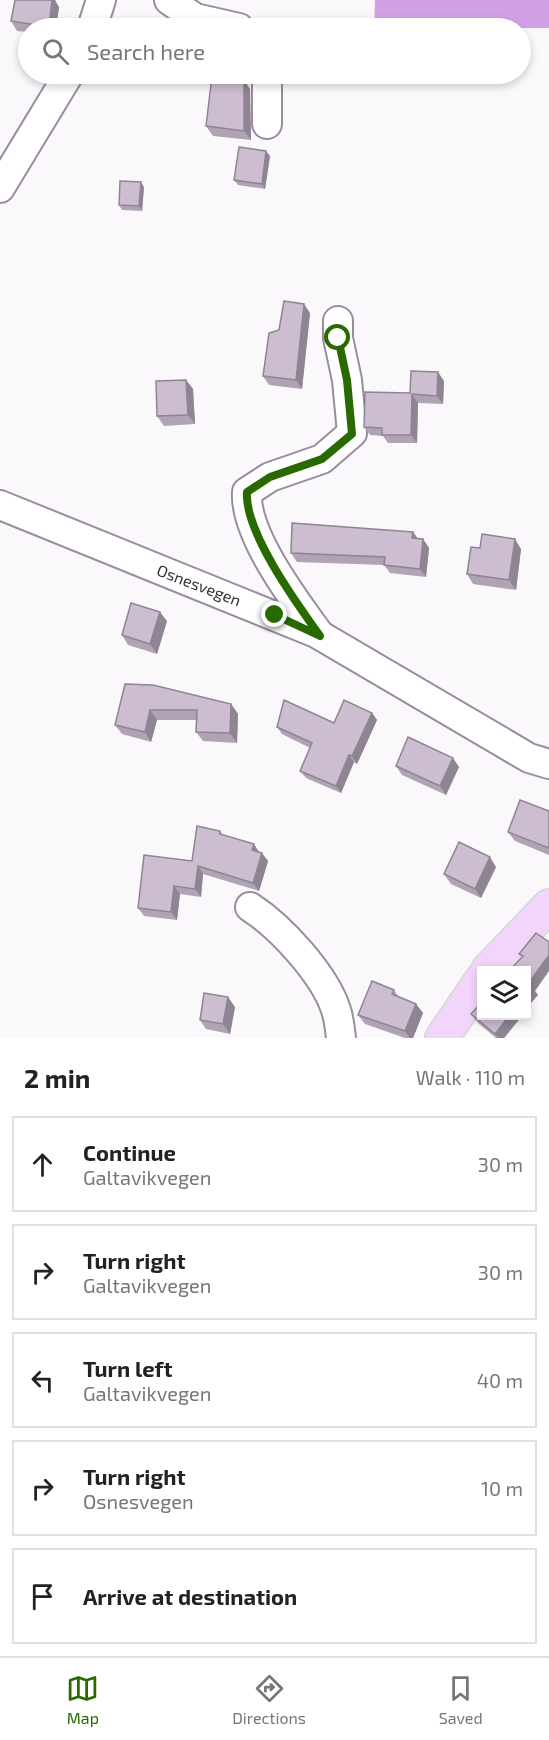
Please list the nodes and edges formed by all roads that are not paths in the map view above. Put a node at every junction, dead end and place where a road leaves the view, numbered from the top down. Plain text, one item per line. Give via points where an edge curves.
1 (101, 0) edge
2 (170, 0) edge
3 (95, 18) edge
4 (195, 18) edge
5 (63, 84) edge
6 (267, 84) edge
7 (267, 124) dead end
8 (0, 188) edge
9 (338, 321) dead end
10 (0, 505) edge
11 (320, 636) junction
12 (549, 764) edge
13 (549, 906) edge
14 (250, 907) dead end
15 (492, 966) edge
16 (477, 986) edge
17 (341, 1038) edge
18 (442, 1038) edge

1 - 3 street
2 - 4 street
5 - 8 street
6 - 7 street
9 - 11 street via 352,434 322,459 270,477 247,492 246,506 278,573
10 - 11 street, Osnesvegen
11 - 12 street, Osnesvegen via 529,758
13 - 15 main road
14 - 17 street via 269,920 311,968 336,1009
16 - 18 main road

